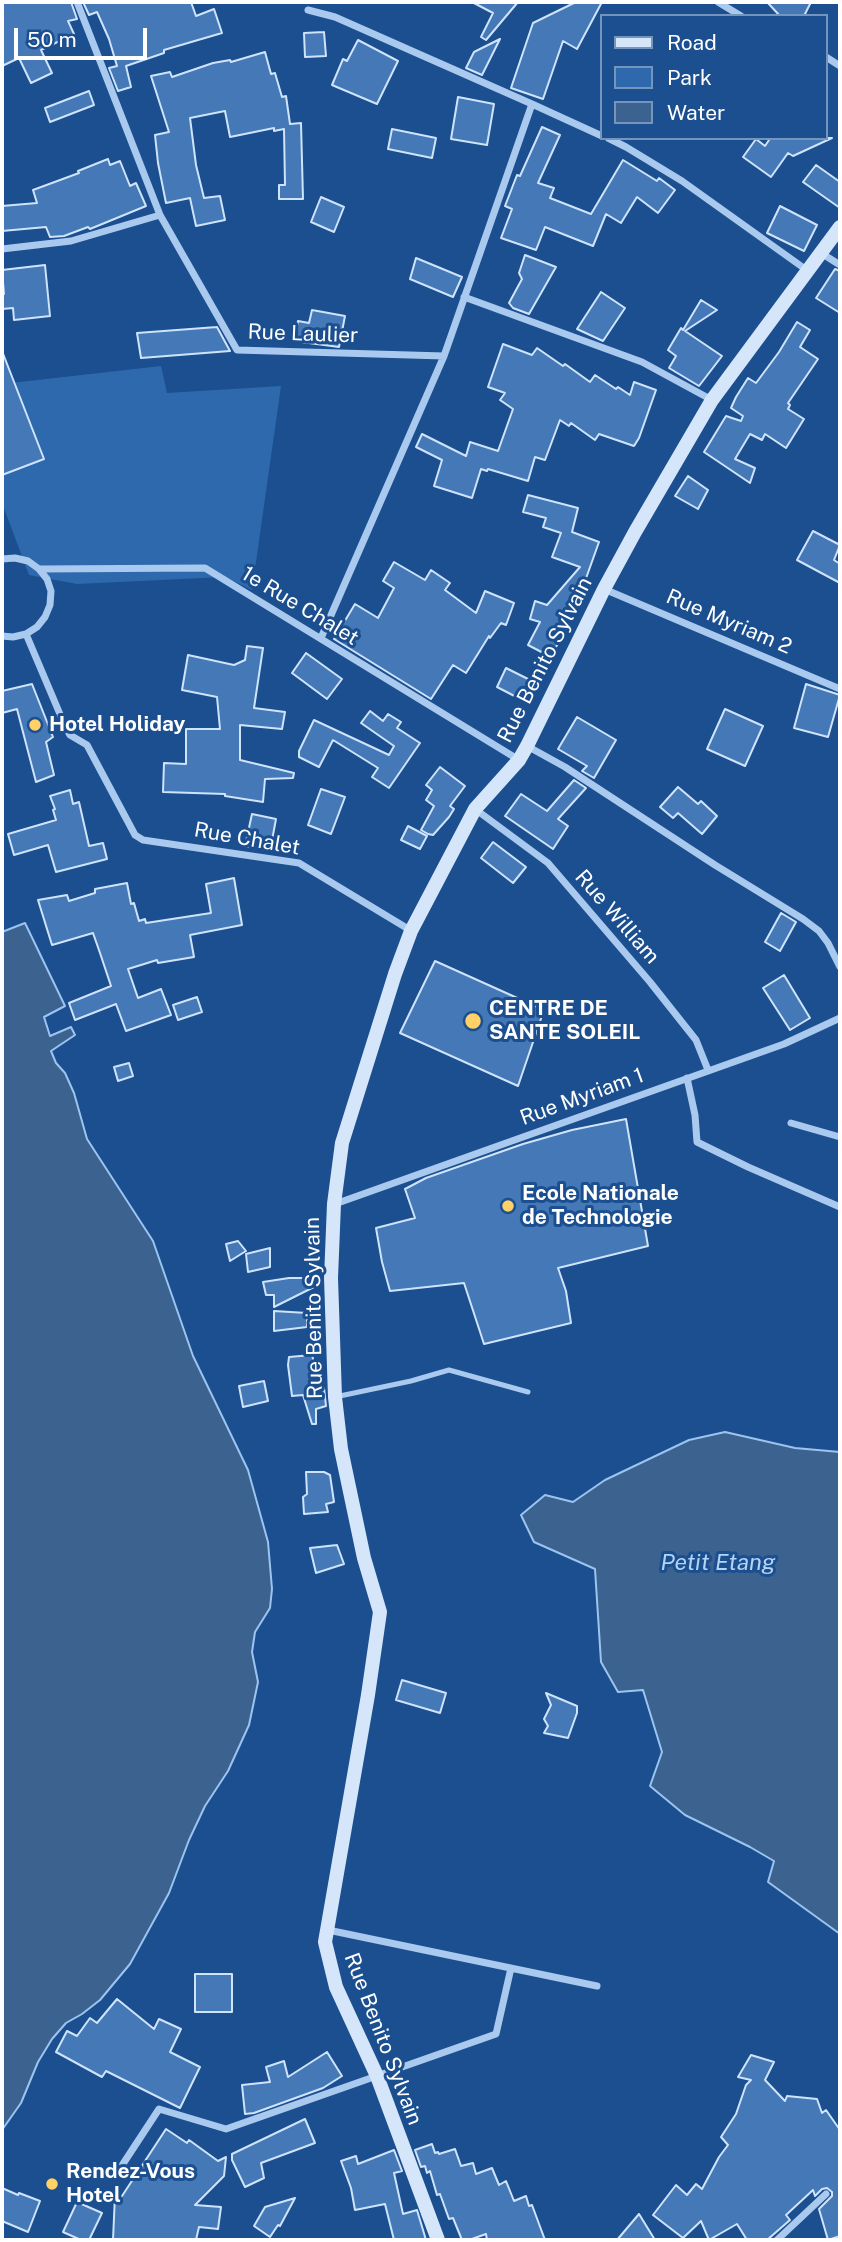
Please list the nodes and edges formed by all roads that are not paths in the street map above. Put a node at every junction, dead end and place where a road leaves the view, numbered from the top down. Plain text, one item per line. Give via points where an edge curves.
1 (77, 2) edge
2 (718, 2) edge
3 (307, 10) dead end
4 (738, 14) edge
5 (532, 104) junction
6 (600, 135) edge
7 (611, 140) edge
8 (160, 215) junction
9 (840, 227) edge
10 (2, 249) edge
11 (820, 253) junction
12 (840, 265) edge
13 (808, 271) junction
14 (464, 297) junction
15 (444, 356) junction
16 (712, 400) junction
17 (2, 559) edge
18 (39, 569) junction
19 (604, 589) junction
20 (26, 634) junction
21 (2, 636) edge
22 (321, 638) junction
23 (840, 689) edge
24 (527, 746) junction
25 (519, 760) junction
26 (475, 809) junction
27 (411, 931) junction
28 (840, 967) edge
29 (840, 1018) edge
30 (708, 1070) junction
31 (687, 1078) junction
32 (791, 1123) dead end
33 (840, 1137) edge
34 (334, 1204) junction
35 (840, 1207) edge
36 (528, 1392) dead end
37 (335, 1397) junction
38 (327, 1930) junction
39 (511, 1968) junction
40 (597, 1986) dead end
41 (377, 2076) junction
42 (120, 2169) dead end
43 (826, 2194) dead end
44 (438, 2240) edge
45 (776, 2240) edge

1 - 8 street, Rue Laulier
2 - 4 street
3 - 5 street via 335,17
5 - 6 street
5 - 14 street
7 - 13 street via 682,181
8 - 10 street via 71,240
8 - 15 street, Rue Laulier via 237,350
9 - 11 main road, Rue Benito Sylvain
11 - 12 street
11 - 13 main road, Rue Benito Sylvain
13 - 16 main road, Rue Benito Sylvain
14 - 15 street
14 - 16 street via 642,362
15 - 22 street
16 - 19 main road, Rue Benito Sylvain
17 - 18 street, 1e Rue Chalet via 28,561
18 - 20 street via 51,592 50,605 46,617
18 - 22 street, 1e Rue Chalet via 205,568
19 - 23 street, Rue Myriam 2
19 - 24 main road, Rue Benito Sylvain
20 - 21 street
20 - 27 street, Rue Chalet via 65,726 87,745 135,835 299,863
22 - 25 street, 1e Rue Chalet
24 - 25 main road, Rue Benito Sylvain
24 - 28 street via 803,919 819,931
25 - 26 main road, Rue Benito Sylvain
26 - 27 main road, Rue Benito Sylvain
26 - 30 street, Rue William via 548,863 696,1040
27 - 34 main road, Rue Benito Sylvain via 342,1143
29 - 30 street, Rue Myriam 1 via 785,1044
30 - 31 street, Rue Myriam 1
31 - 34 street, Rue Myriam 1
31 - 35 street via 697,1142
32 - 33 street
34 - 37 main road, Rue Benito Sylvain
36 - 37 lane via 449,1370
37 - 38 main road, Rue Benito Sylvain via 361,1545 380,1612
38 - 39 street
38 - 41 main road, Rue Benito Sylvain via 325,1942 336,1987
39 - 40 street
39 - 41 street via 496,2034
41 - 42 street via 226,2129 159,2109
41 - 44 main road, Rue Benito Sylvain
43 - 45 street

